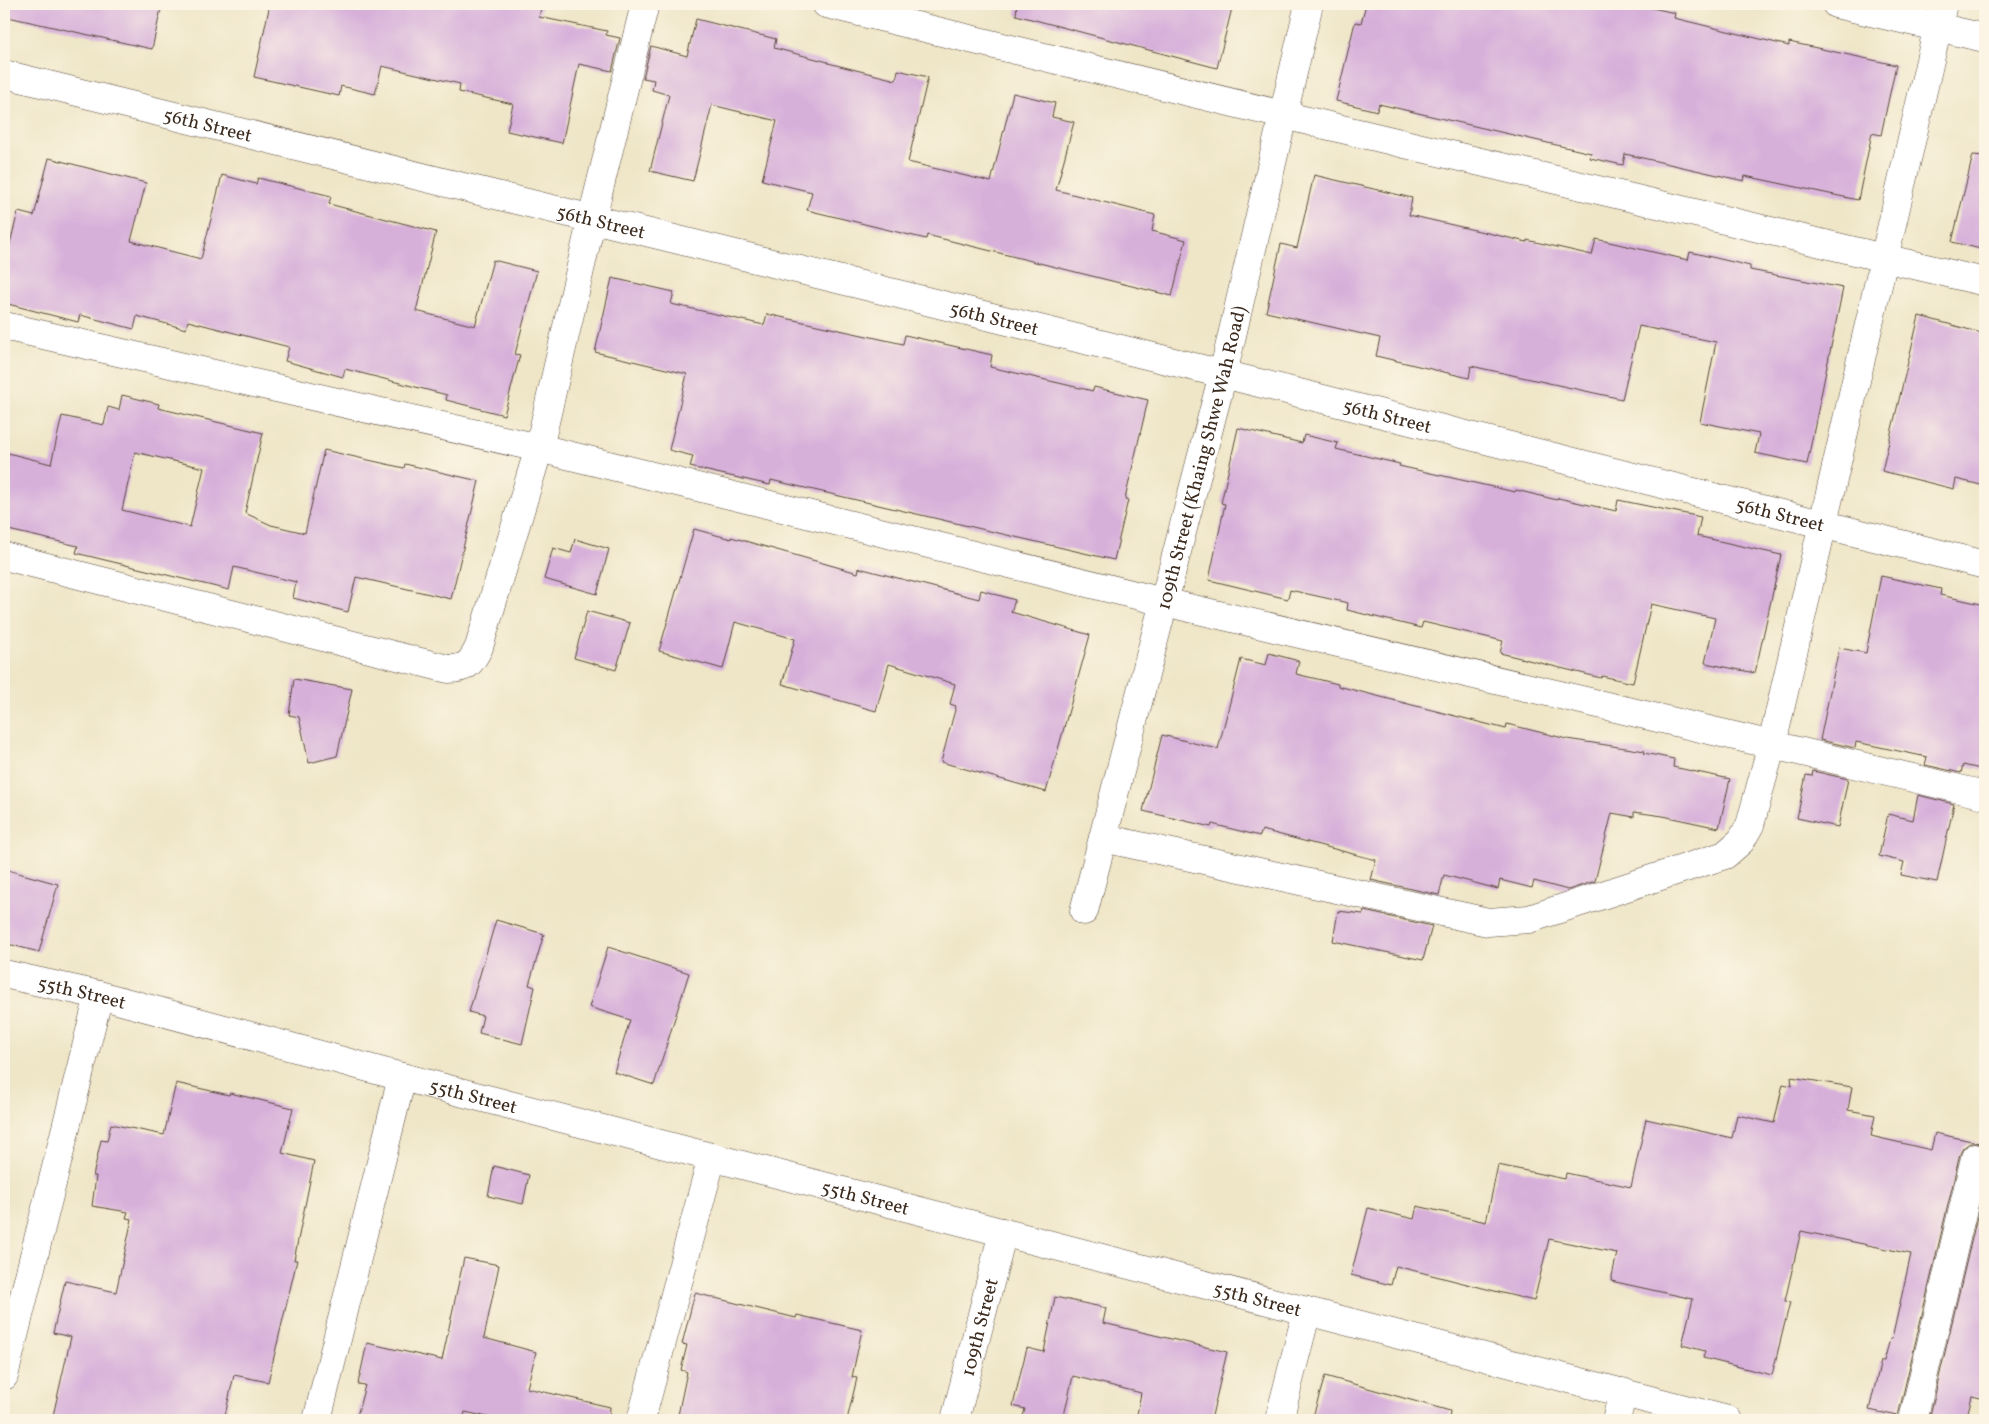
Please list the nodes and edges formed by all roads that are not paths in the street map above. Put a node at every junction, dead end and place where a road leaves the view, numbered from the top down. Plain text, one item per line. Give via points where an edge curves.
1 (645, 4) edge
2 (826, 4) edge
3 (1309, 4) edge
4 (1836, 4) edge
5 (1940, 16) edge
6 (1985, 38) edge
7 (4, 74) edge
8 (1283, 115) junction
9 (592, 218) junction
10 (1885, 258) junction
11 (1985, 282) edge
12 (4, 326) edge
13 (1223, 374) junction
14 (539, 448) junction
15 (1824, 524) junction
16 (4, 556) edge
17 (1985, 565) edge
18 (1164, 602) junction
19 (1772, 744) junction
20 (1985, 795) edge
21 (1103, 838) junction
22 (1084, 911) dead end
23 (4, 974) edge
24 (99, 996) junction
25 (402, 1076) junction
26 (712, 1157) junction
27 (1976, 1158) dead end
28 (1003, 1232) junction
29 (1307, 1311) junction
30 (4, 1376) edge
31 (1623, 1392) junction
32 (317, 1420) edge
33 (641, 1420) edge
34 (954, 1420) edge
35 (1279, 1420) edge
36 (1616, 1420) edge
37 (1728, 1420) edge
38 (1913, 1420) edge

1 - 9 street
2 - 8 street
3 - 8 street, 109th Street (Khaing Shwe Wah Road)
4 - 5 street
5 - 6 street
5 - 10 street
7 - 9 street, 56th Street
8 - 10 street
8 - 13 street, 109th Street (Khaing Shwe Wah Road)
9 - 13 street, 56th Street
9 - 14 street
10 - 11 street
10 - 15 street
12 - 14 street
13 - 15 street, 56th Street
13 - 18 street, 109th Street (Khaing Shwe Wah Road)
14 - 16 street via 479,648 473,660 462,669 448,669
14 - 18 street
15 - 17 street, 56th Street
15 - 19 street
18 - 19 street
18 - 21 street, 109th Street (Khaing Shwe Wah Road)
19 - 20 street
19 - 21 street via 1750,825 1741,841 1725,855 1529,919 1488,922
21 - 22 street, 109th Street (Khaing Shwe Wah Road)
23 - 24 street, 55th Street
24 - 25 street, 55th Street
24 - 30 street
25 - 26 street, 55th Street
25 - 32 street
26 - 28 street, 55th Street
26 - 33 street
27 - 38 street
28 - 29 street, 55th Street
28 - 34 street, 109th Street
29 - 31 street, 55th Street
29 - 35 street
31 - 36 street
31 - 37 street, 55th Street

